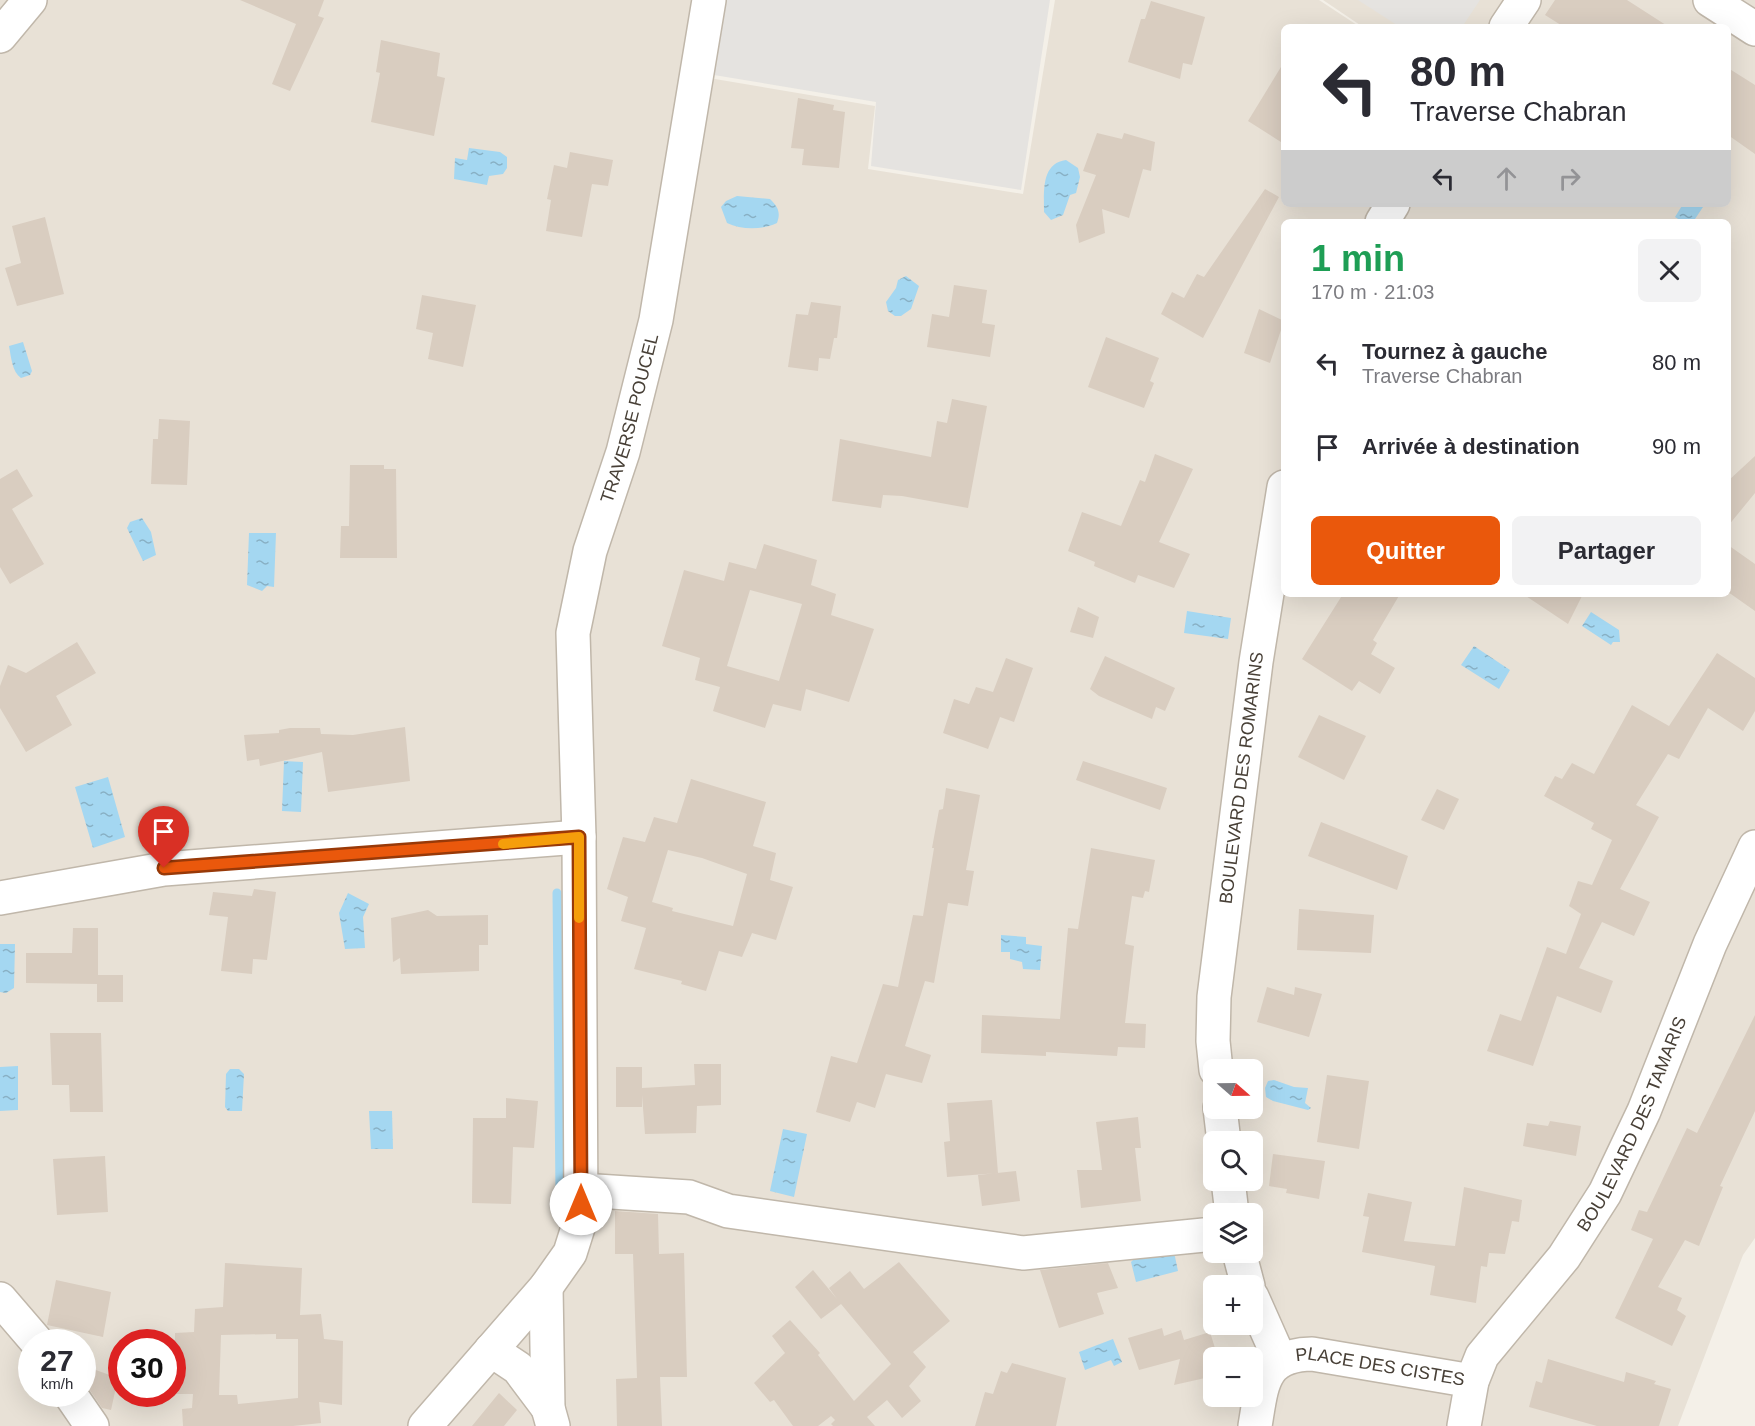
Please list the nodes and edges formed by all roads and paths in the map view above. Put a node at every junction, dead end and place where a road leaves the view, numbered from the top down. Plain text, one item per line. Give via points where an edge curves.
1 (30, 0) edge
2 (709, 0) edge
3 (1524, 0) edge
4 (1710, 0) edge
5 (1508, 24) edge
6 (1755, 29) edge
7 (0, 36) edge
8 (1281, 506) edge
9 (579, 837) junction
10 (1755, 847) edge
11 (0, 898) edge
12 (1215, 1059) edge
13 (581, 1190) junction
14 (1203, 1235) edge
15 (546, 1287) junction
16 (0, 1299) edge
17 (1263, 1322) edge
18 (26, 1329) edge
19 (491, 1350) junction
20 (1280, 1360) junction
21 (1472, 1381) junction
22 (79, 1407) edge
23 (551, 1417) edge
24 (92, 1426) edge
25 (425, 1426) edge
26 (1255, 1426) edge
27 (1464, 1426) edge

1 - 7 street
2 - 9 street, TRAVERSE POUCEL via 656,320 623,452 590,551 573,633
3 - 5 street
4 - 6 street
8 - 12 street, BOULEVARD DES ROMARINS via 1256,662 1214,997
9 - 11 street via 164,868
9 - 13 street, TRAVERSE POUCEL
10 - 21 street, BOULEVARD DES TAMARIS via 1710,944 1644,1111 1605,1193 1564,1257 1482,1356
13 - 14 street via 689,1197 728,1211 1023,1253
13 - 15 street, TRAVERSE POUCEL via 581,1218 570,1253
15 - 19 street, TRAVERSE POUCEL
15 - 23 street
16 - 18 street
17 - 20 street
19 - 23 street via 518,1368
19 - 25 street, TRAVERSE POUCEL
20 - 21 street, PLACE DES CISTES via 1291,1354 1312,1354
20 - 26 street via 1263,1382
21 - 27 street, PLACE DES CISTES
22 - 24 street

